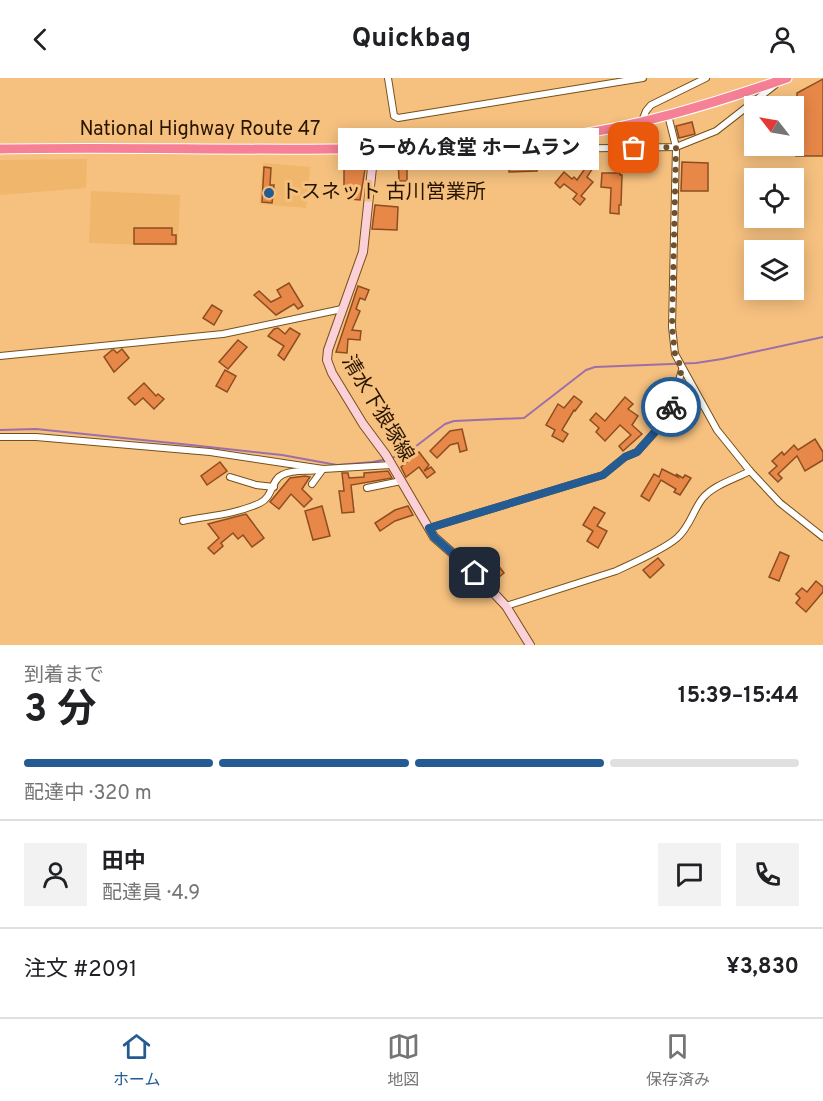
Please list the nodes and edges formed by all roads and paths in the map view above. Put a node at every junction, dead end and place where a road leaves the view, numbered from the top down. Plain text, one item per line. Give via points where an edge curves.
1 (388, 78) edge
2 (643, 78) edge
3 (706, 78) edge
4 (784, 79) edge
5 (668, 115) junction
6 (642, 121) junction
7 (520, 142) junction
8 (676, 147) junction
9 (0, 149) edge
10 (374, 149) junction
11 (342, 309) junction
12 (0, 356) edge
13 (681, 366) junction
14 (0, 437) edge
15 (389, 461) junction
16 (323, 469) junction
17 (750, 471) junction
18 (230, 477) dead end
19 (401, 481) junction
20 (312, 484) dead end
21 (274, 486) junction
22 (367, 488) dead end
23 (183, 521) dead end
24 (429, 528) junction
25 (823, 537) edge
26 (506, 606) junction
27 (530, 645) edge

1 - 2 street via 394,116 398,118
3 - 6 street via 651,105
4 - 5 highway, National Highway Route 47
4 - 8 street via 716,131
5 - 6 highway, National Highway Route 47
5 - 8 street
6 - 7 highway, National Highway Route 47
7 - 8 street via 550,149
7 - 10 highway, National Highway Route 47
8 - 13 street via 672,327 675,354
9 - 10 highway, National Highway Route 47
10 - 11 main road, 清水下狼塚線 via 363,252
11 - 12 street via 223,334
11 - 15 main road, 清水下狼塚線 via 327,360
13 - 17 street via 717,430
13 - 24 street via 671,407 662,424 637,452 603,475
14 - 16 street via 36,436 210,452
15 - 16 street
15 - 19 main road, 清水下狼塚線
16 - 20 street
16 - 21 street via 283,474
17 - 25 street via 780,503
17 - 26 street via 708,493 677,539 616,571
18 - 21 street
19 - 22 street
19 - 24 main road, 清水下狼塚線
21 - 23 street via 260,504
24 - 26 main road, 清水下狼塚線
26 - 27 main road, 清水下狼塚線

